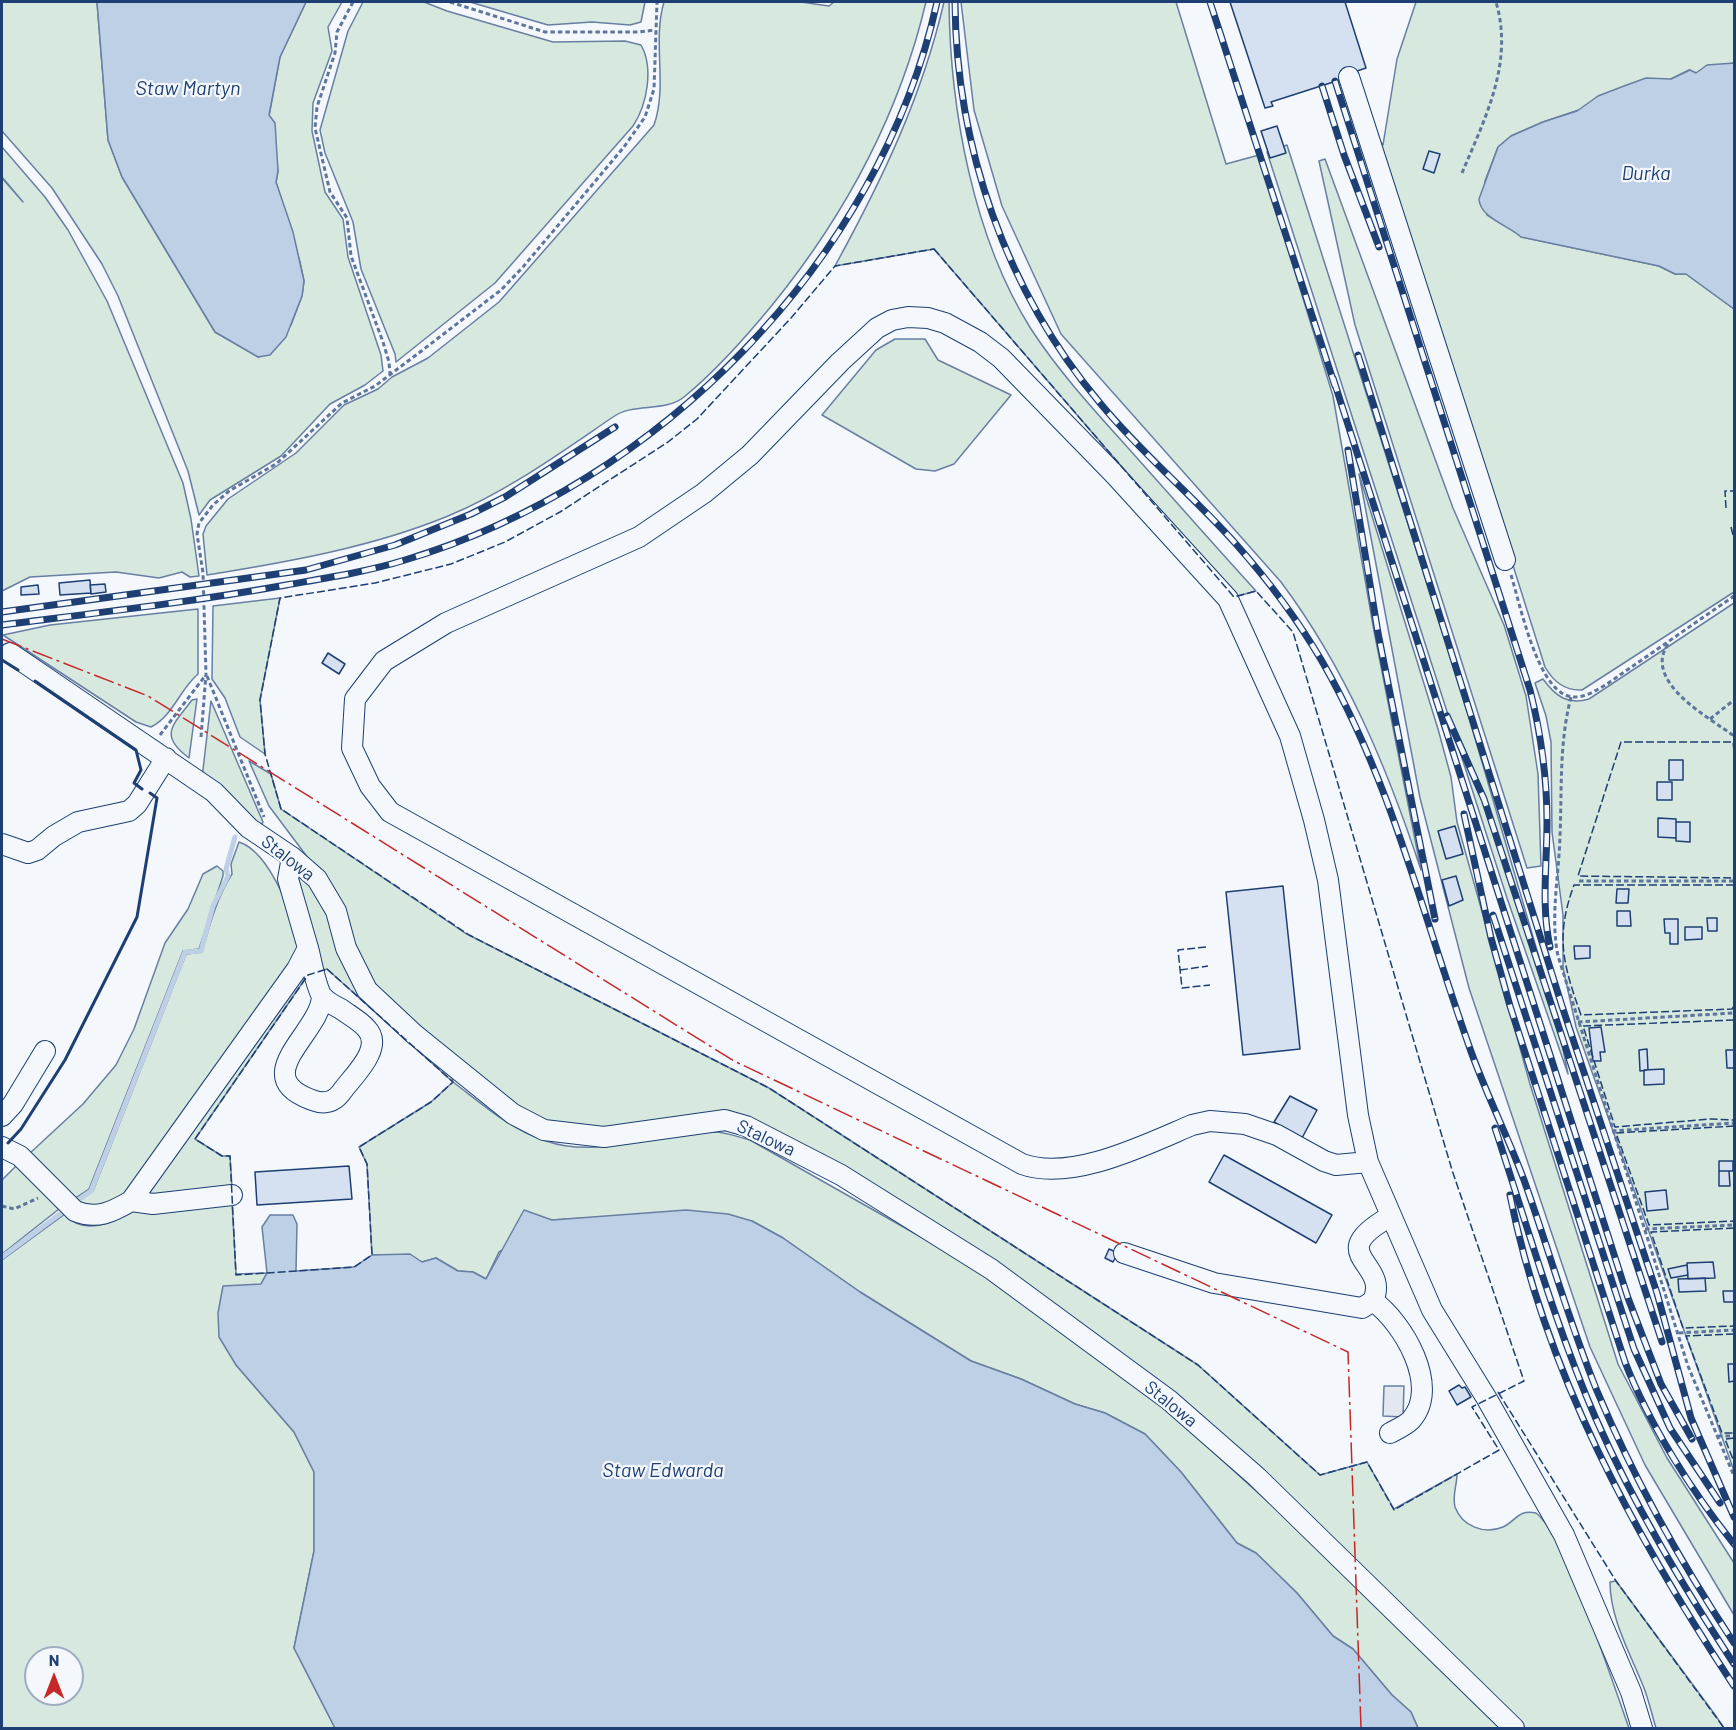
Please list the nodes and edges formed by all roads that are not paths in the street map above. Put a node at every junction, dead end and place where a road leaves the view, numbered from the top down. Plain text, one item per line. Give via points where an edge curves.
1 (1349, 77) dead end
2 (1505, 560) road end
3 (10, 653) dead end
4 (159, 754) junction
5 (2, 844) edge
6 (292, 857) junction
7 (308, 948) junction
8 (322, 996) junction
9 (45, 1051) dead end
10 (2, 1116) edge
11 (2, 1147) edge
12 (1368, 1162) junction
13 (232, 1195) dead end
14 (131, 1201) junction
15 (1391, 1216) junction
16 (1124, 1253) dead end
17 (1373, 1301) junction
18 (1390, 1433) dead end
19 (1515, 1728) edge
20 (1642, 1728) edge

1 - 2 street
3 - 4 street, Stalowa
4 - 5 street via 137,804 129,811 78,822 37,850 17,851
4 - 6 street, Stalowa via 214,792 249,828
6 - 7 street via 288,879
6 - 19 street, Stalowa via 317,879 336,911 346,948 367,990 414,1034 513,1114 544,1130 604,1137 725,1120 746,1126 841,1175 991,1269 1169,1400 1257,1477
7 - 8 street
7 - 14 street via 297,969
8 - 8 street via 367,1029 373,1041 371,1051 338,1098 326,1102 296,1090 285,1078 284,1068 320,1012
9 - 10 street
11 - 14 street via 20,1156 70,1207 86,1216 99,1216
12 - 12 street via 1358,1115 1328,880 1314,820 1290,736 1228,599 1115,475 1000,358 945,323 908,317 877,328 750,455 704,493 639,537 412,642 384,661 356,699 352,748 369,786 390,812 1022,1164 1053,1171 1081,1167 1210,1121 1264,1129 1336,1165
12 - 15 street
13 - 14 street via 153,1204
15 - 17 street via 1364,1233 1359,1243 1360,1254 1375,1283
15 - 20 street via 1432,1310 1564,1535 1631,1692
16 - 17 street via 1214,1283 1354,1308
17 - 18 street via 1397,1325 1417,1360 1421,1378 1419,1403 1412,1419

